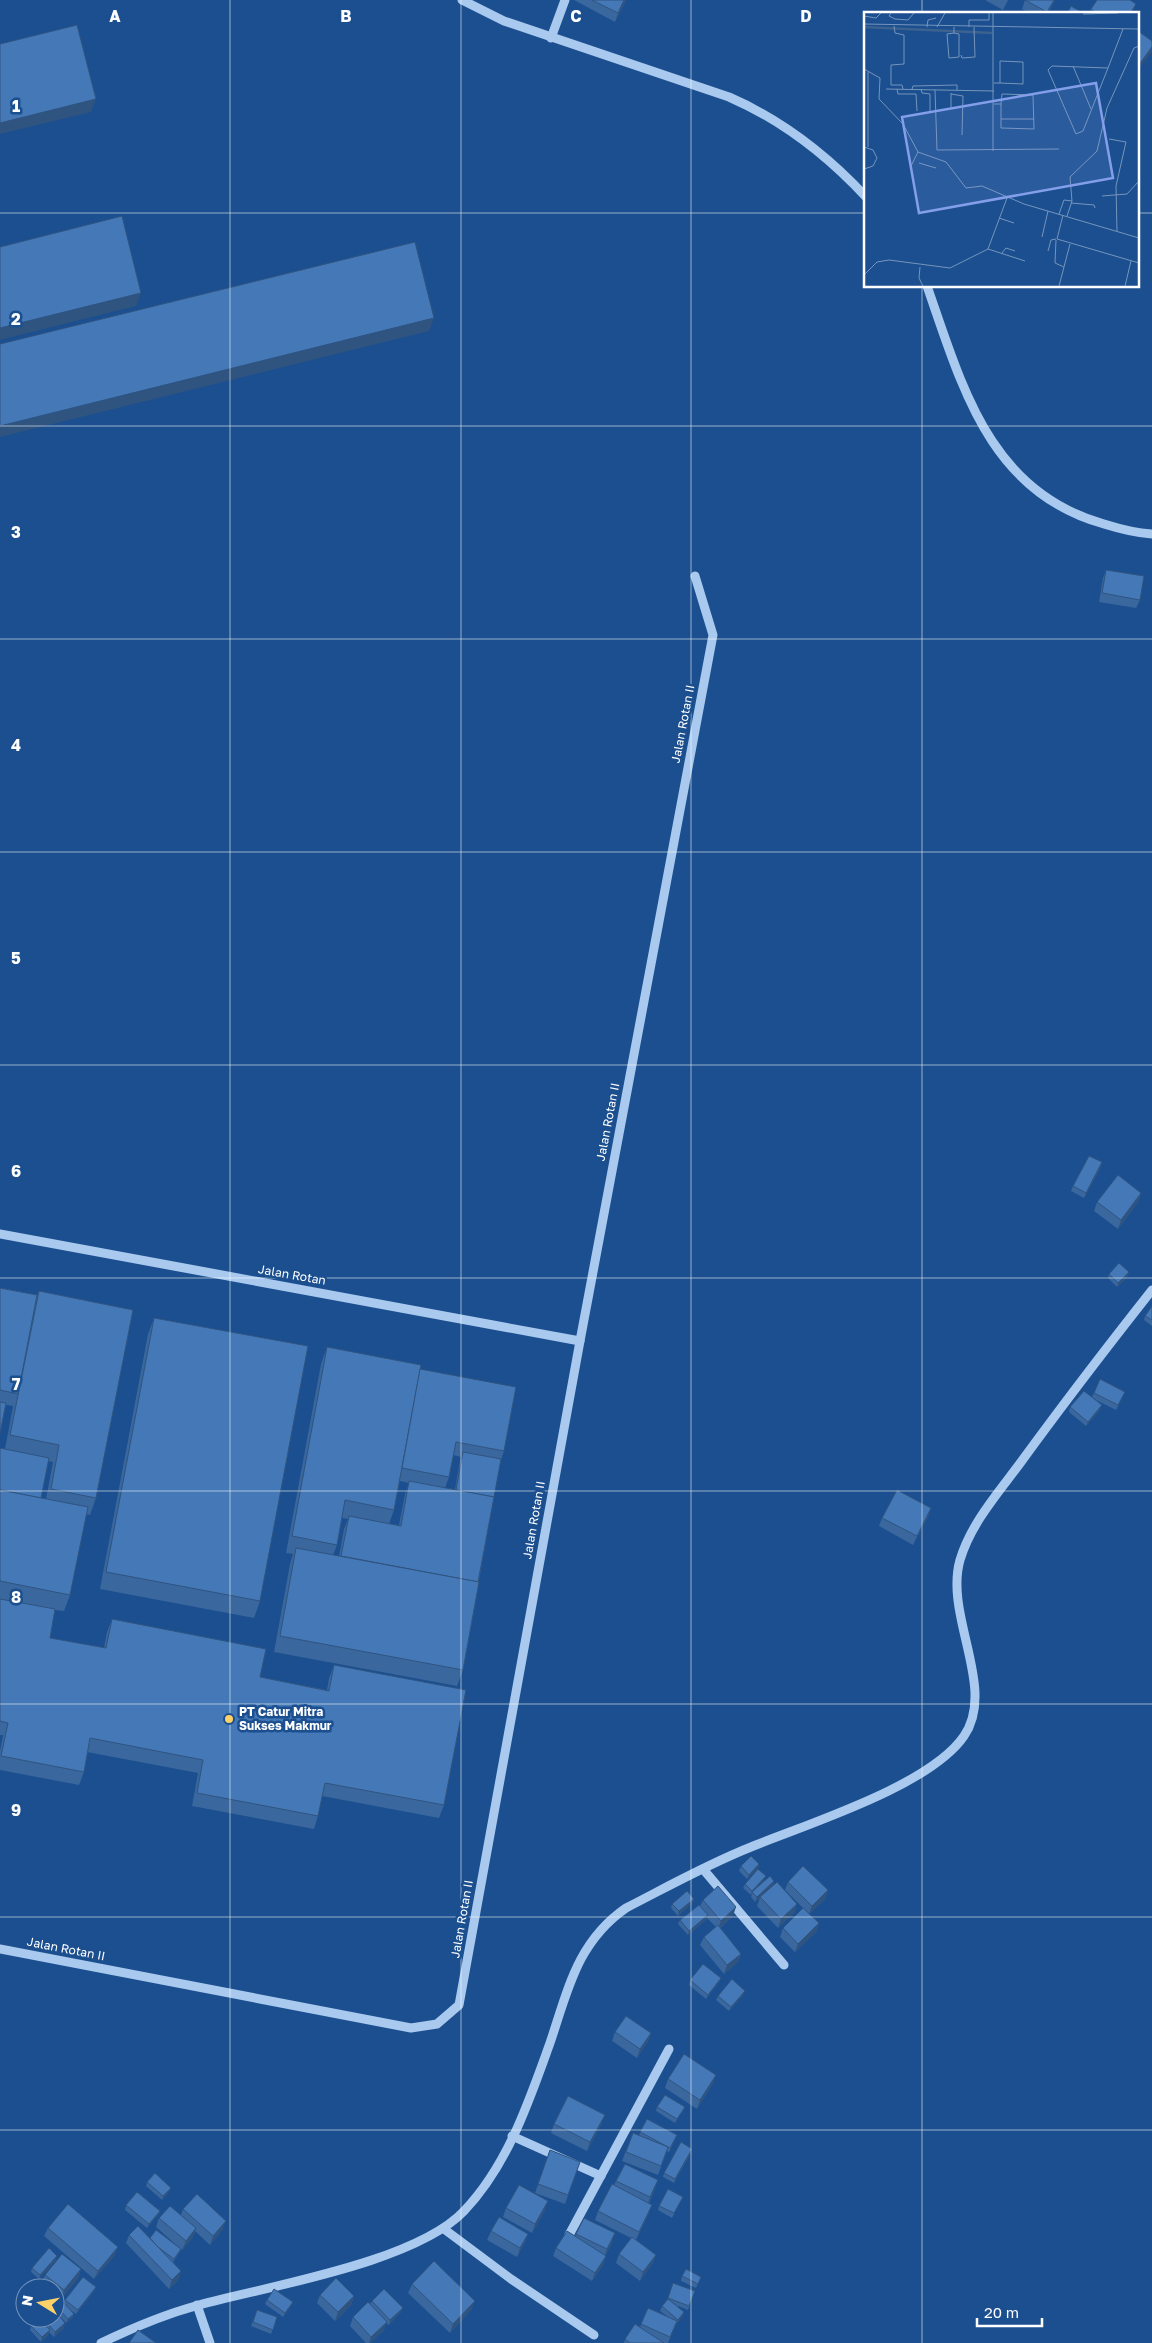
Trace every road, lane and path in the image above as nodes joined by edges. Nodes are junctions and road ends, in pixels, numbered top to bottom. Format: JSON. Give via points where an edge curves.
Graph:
{"nodes":[{"id":1,"x":462,"y":0,"type":"edge"},
{"id":2,"x":565,"y":0,"type":"edge"},
{"id":3,"x":550,"y":38,"type":"junction"},
{"id":4,"x":864,"y":195,"type":"edge"},
{"id":5,"x":928,"y":288,"type":"edge"},
{"id":6,"x":1152,"y":534,"type":"edge"},
{"id":7,"x":696,"y":576,"type":"dead end"},
{"id":8,"x":0,"y":1234,"type":"edge"},
{"id":9,"x":1152,"y":1290,"type":"edge"},
{"id":10,"x":580,"y":1341,"type":"junction"},
{"id":11,"x":703,"y":1869,"type":"junction"},
{"id":12,"x":0,"y":1949,"type":"edge"},
{"id":13,"x":784,"y":1965,"type":"dead end"},
{"id":14,"x":669,"y":2049,"type":"dead end"},
{"id":15,"x":512,"y":2136,"type":"junction"},
{"id":16,"x":601,"y":2176,"type":"junction"},
{"id":17,"x":444,"y":2229,"type":"junction"},
{"id":18,"x":570,"y":2235,"type":"edge"},
{"id":19,"x":197,"y":2305,"type":"junction"},
{"id":20,"x":594,"y":2335,"type":"dead end"},
{"id":21,"x":101,"y":2343,"type":"edge"},
{"id":22,"x":210,"y":2343,"type":"edge"}],
"edges":[{"from":1,"to":3,"type":"street","via":[[504,21]]},
{"from":2,"to":3,"type":"street"},
{"from":3,"to":4,"type":"street","via":[[729,96],[759,110],[843,172]]},
{"from":5,"to":6,"type":"street","via":[[975,413],[997,450],[1018,476],[1044,497],[1075,515],[1136,533]]},
{"from":7,"to":10,"type":"street","name":"Jalan Rotan II","via":[[712,635]]},
{"from":8,"to":10,"type":"street","name":"Jalan Rotan"},
{"from":9,"to":11,"type":"street","via":[[981,1516],[966,1545],[957,1579],[976,1700],[964,1736],[948,1752],[911,1778],[844,1811],[749,1847]]},
{"from":10,"to":12,"type":"street","name":"Jalan Rotan II","via":[[459,2005],[437,2024],[411,2028]]},
{"from":11,"to":13,"type":"street"},
{"from":11,"to":15,"type":"street","via":[[626,1908],[593,1937],[579,1962],[535,2085]]},
{"from":14,"to":16,"type":"street"},
{"from":15,"to":16,"type":"street"},
{"from":15,"to":17,"type":"street","via":[[481,2190]]},
{"from":16,"to":18,"type":"street"},
{"from":17,"to":19,"type":"street","via":[[391,2253]]},
{"from":17,"to":20,"type":"street"},
{"from":19,"to":21,"type":"street"},
{"from":19,"to":22,"type":"street"}]}
